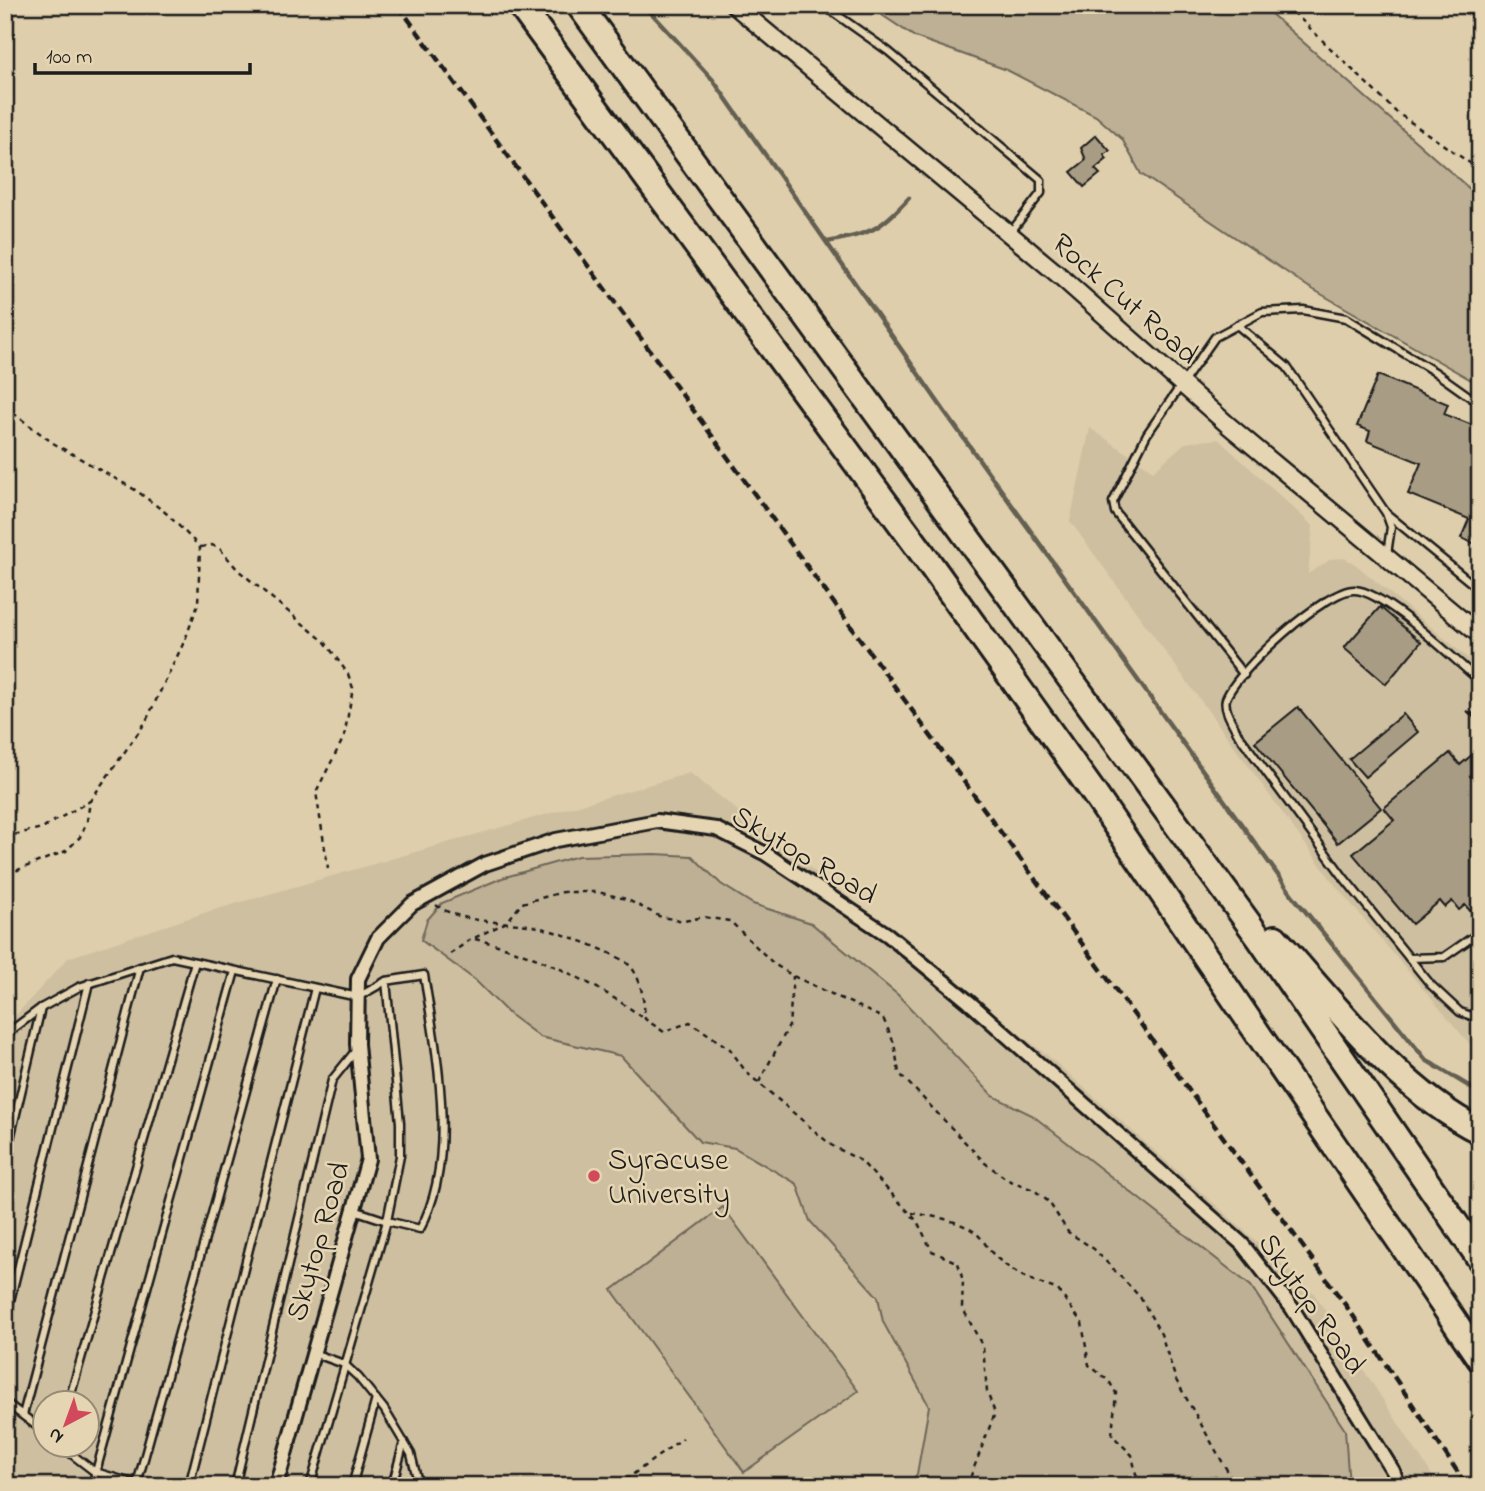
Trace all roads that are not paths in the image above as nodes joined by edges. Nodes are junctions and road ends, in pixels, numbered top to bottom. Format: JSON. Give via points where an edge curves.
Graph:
{"nodes":[{"id":1,"x":520,"y":5,"type":"edge"},
{"id":2,"x":579,"y":5,"type":"edge"},
{"id":3,"x":734,"y":5,"type":"edge"},
{"id":4,"x":823,"y":5,"type":"edge"},
{"id":5,"x":1009,"y":234,"type":"junction"},
{"id":6,"x":1237,"y":326,"type":"junction"},
{"id":7,"x":1181,"y":383,"type":"junction"},
{"id":8,"x":1480,"y":404,"type":"edge"},
{"id":9,"x":1386,"y":513,"type":"junction"},
{"id":10,"x":1387,"y":556,"type":"junction"},
{"id":11,"x":1480,"y":590,"type":"edge"},
{"id":12,"x":1477,"y":627,"type":"edge"},
{"id":13,"x":1244,"y":675,"type":"junction"},
{"id":14,"x":1480,"y":681,"type":"edge"},
{"id":15,"x":1124,"y":749,"type":"junction"},
{"id":16,"x":1480,"y":932,"type":"edge"},
{"id":17,"x":1409,"y":958,"type":"junction"},
{"id":18,"x":195,"y":962,"type":"junction"},
{"id":19,"x":140,"y":967,"type":"junction"},
{"id":20,"x":235,"y":971,"type":"junction"},
{"id":21,"x":277,"y":979,"type":"junction"},
{"id":22,"x":386,"y":981,"type":"junction"},
{"id":23,"x":89,"y":983,"type":"junction"},
{"id":24,"x":316,"y":988,"type":"junction"},
{"id":25,"x":358,"y":997,"type":"junction"},
{"id":26,"x":41,"y":1007,"type":"junction"},
{"id":27,"x":1480,"y":1019,"type":"edge"},
{"id":28,"x":5,"y":1035,"type":"edge"},
{"id":29,"x":358,"y":1048,"type":"junction"},
{"id":30,"x":1480,"y":1131,"type":"edge"},
{"id":31,"x":5,"y":1160,"type":"edge"},
{"id":32,"x":352,"y":1209,"type":"junction"},
{"id":33,"x":387,"y":1221,"type":"junction"},
{"id":34,"x":1480,"y":1259,"type":"edge"},
{"id":35,"x":5,"y":1321,"type":"edge"},
{"id":36,"x":313,"y":1353,"type":"junction"},
{"id":37,"x":1480,"y":1359,"type":"edge"},
{"id":38,"x":344,"y":1364,"type":"junction"},
{"id":39,"x":72,"y":1390,"type":"edge"},
{"id":40,"x":376,"y":1399,"type":"junction"},
{"id":41,"x":5,"y":1402,"type":"edge"},
{"id":42,"x":23,"y":1415,"type":"junction"},
{"id":43,"x":32,"y":1422,"type":"edge"},
{"id":44,"x":404,"y":1442,"type":"junction"},
{"id":45,"x":79,"y":1460,"type":"edge"},
{"id":46,"x":95,"y":1472,"type":"junction"},
{"id":47,"x":140,"y":1485,"type":"edge"},
{"id":48,"x":92,"y":1486,"type":"edge"},
{"id":49,"x":189,"y":1486,"type":"edge"},
{"id":50,"x":234,"y":1486,"type":"edge"},
{"id":51,"x":276,"y":1486,"type":"edge"},
{"id":52,"x":310,"y":1486,"type":"edge"},
{"id":53,"x":352,"y":1486,"type":"edge"},
{"id":54,"x":392,"y":1486,"type":"edge"},
{"id":55,"x":419,"y":1486,"type":"edge"},
{"id":56,"x":1399,"y":1486,"type":"edge"}],
"edges":[{"from":1,"to":37,"type":"highway","via":[[1074,767]]},
{"from":2,"to":15,"type":"highway"},
{"from":3,"to":5,"type":"street","name":"Rock Cut Road"},
{"from":4,"to":5,"type":"lane","via":[[888,51],[1041,180],[1041,193]]},
{"from":5,"to":7,"type":"street","name":"Rock Cut Road"},
{"from":6,"to":7,"type":"lane","via":[[1215,337]]},
{"from":6,"to":8,"type":"lane","via":[[1262,312],[1303,310],[1346,318]]},
{"from":6,"to":9,"type":"lane","via":[[1287,367]]},
{"from":7,"to":10,"type":"street","name":"Rock Cut Road"},
{"from":7,"to":13,"type":"lane","via":[[1147,434],[1113,502],[1115,512]]},
{"from":9,"to":10,"type":"lane","via":[[1391,527]]},
{"from":9,"to":11,"type":"lane"},
{"from":10,"to":12,"type":"street","name":"Rock Cut Road"},
{"from":13,"to":14,"type":"lane","via":[[1258,656],[1334,593],[1354,589],[1393,608]]},
{"from":13,"to":17,"type":"lane","via":[[1226,699],[1238,734]]},
{"from":15,"to":30,"type":"highway","via":[[1272,934],[1353,1026],[1434,1102]]},
{"from":15,"to":34,"type":"highway"},
{"from":16,"to":17,"type":"lane","via":[[1444,957]]},
{"from":17,"to":27,"type":"lane","via":[[1460,1013]]},
{"from":18,"to":19,"type":"lane","via":[[172,957]]},
{"from":18,"to":20,"type":"lane"},
{"from":18,"to":39,"type":"lane"},
{"from":19,"to":23,"type":"lane"},
{"from":19,"to":42,"type":"lane"},
{"from":20,"to":21,"type":"lane"},
{"from":20,"to":46,"type":"lane"},
{"from":21,"to":24,"type":"lane"},
{"from":21,"to":47,"type":"lane"},
{"from":22,"to":25,"type":"lane"},
{"from":22,"to":33,"type":"lane","via":[[400,1145]]},
{"from":22,"to":33,"type":"lane","via":[[424,975],[440,1076],[441,1144],[431,1210],[420,1229]]},
{"from":23,"to":26,"type":"lane"},
{"from":23,"to":35,"type":"lane"},
{"from":24,"to":25,"type":"lane"},
{"from":24,"to":49,"type":"lane"},
{"from":25,"to":29,"type":"street","name":"Skytop Road"},
{"from":25,"to":56,"type":"street","name":"Skytop Road","via":[[358,979],[378,938],[424,897],[485,864],[556,840],[657,821],[716,829],[766,854],[888,935],[1242,1244],[1292,1308]]},
{"from":26,"to":28,"type":"lane"},
{"from":26,"to":31,"type":"lane"},
{"from":29,"to":32,"type":"street","name":"Skytop Road","via":[[368,1159]]},
{"from":29,"to":50,"type":"lane","via":[[332,1080]]},
{"from":32,"to":33,"type":"lane"},
{"from":32,"to":36,"type":"street","name":"Skytop Road"},
{"from":33,"to":38,"type":"lane"},
{"from":36,"to":38,"type":"lane"},
{"from":36,"to":51,"type":"street","name":"Skytop Road"},
{"from":38,"to":40,"type":"lane"},
{"from":38,"to":52,"type":"lane"},
{"from":40,"to":44,"type":"lane"},
{"from":40,"to":53,"type":"lane"},
{"from":41,"to":42,"type":"lane"},
{"from":42,"to":43,"type":"lane"},
{"from":44,"to":54,"type":"lane"},
{"from":44,"to":55,"type":"lane"},
{"from":45,"to":46,"type":"lane"},
{"from":46,"to":47,"type":"lane"},
{"from":46,"to":48,"type":"lane"}]}
